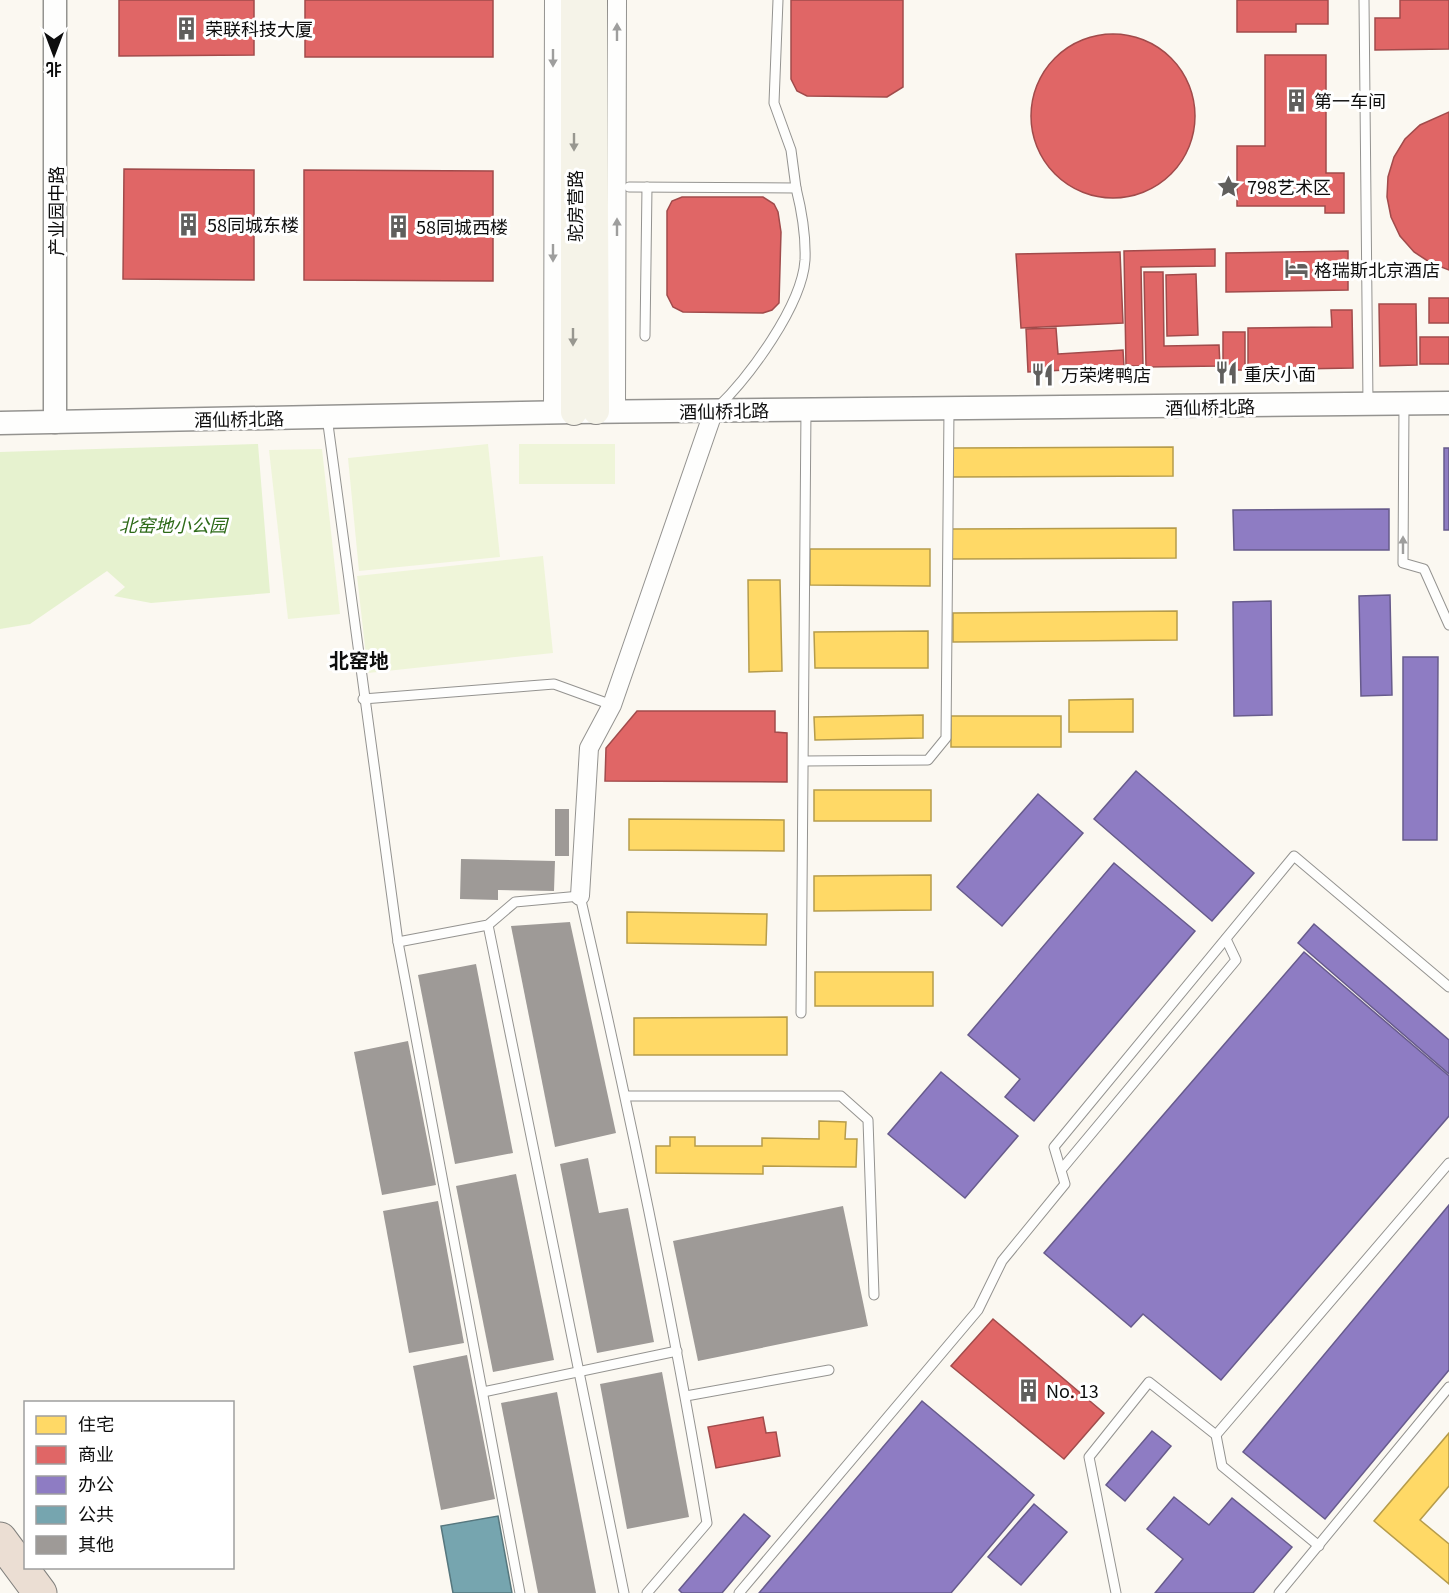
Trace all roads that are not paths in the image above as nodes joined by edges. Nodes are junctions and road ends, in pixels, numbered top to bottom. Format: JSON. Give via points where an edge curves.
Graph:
{"nodes":[{"id":1,"x":55,"y":0,"type":"edge"},
{"id":2,"x":554,"y":0,"type":"edge"},
{"id":3,"x":574,"y":0,"type":"edge"},
{"id":4,"x":594,"y":0,"type":"edge"},
{"id":5,"x":617,"y":0,"type":"edge"},
{"id":6,"x":778,"y":0,"type":"edge"},
{"id":7,"x":1364,"y":0,"type":"edge"},
{"id":8,"x":629,"y":187,"type":"dead end"},
{"id":9,"x":647,"y":187,"type":"junction"},
{"id":10,"x":796,"y":188,"type":"junction"},
{"id":11,"x":645,"y":336,"type":"dead end"},
{"id":12,"x":1449,"y":403,"type":"edge"},
{"id":13,"x":1368,"y":404,"type":"junction"},
{"id":14,"x":1404,"y":404,"type":"junction"},
{"id":15,"x":806,"y":409,"type":"junction"},
{"id":16,"x":948,"y":409,"type":"junction"},
{"id":17,"x":714,"y":411,"type":"junction"},
{"id":18,"x":585,"y":412,"type":"junction"},
{"id":19,"x":327,"y":416,"type":"junction"},
{"id":20,"x":55,"y":422,"type":"junction"},
{"id":21,"x":0,"y":423,"type":"edge"},
{"id":22,"x":1449,"y":625,"type":"edge"},
{"id":23,"x":363,"y":699,"type":"junction"},
{"id":24,"x":612,"y":705,"type":"junction"},
{"id":25,"x":804,"y":761,"type":"junction"},
{"id":26,"x":580,"y":896,"type":"junction"},
{"id":27,"x":488,"y":925,"type":"junction"},
{"id":28,"x":1226,"y":939,"type":"junction"},
{"id":29,"x":398,"y":942,"type":"junction"},
{"id":30,"x":1449,"y":987,"type":"edge"},
{"id":31,"x":801,"y":1013,"type":"dead end"},
{"id":32,"x":627,"y":1096,"type":"junction"},
{"id":33,"x":1449,"y":1162,"type":"edge"},
{"id":34,"x":1061,"y":1170,"type":"junction"},
{"id":35,"x":874,"y":1294,"type":"dead end"},
{"id":36,"x":677,"y":1351,"type":"junction"},
{"id":37,"x":829,"y":1370,"type":"dead end"},
{"id":38,"x":579,"y":1371,"type":"junction"},
{"id":39,"x":1449,"y":1387,"type":"edge"},
{"id":40,"x":483,"y":1392,"type":"junction"},
{"id":41,"x":686,"y":1396,"type":"junction"},
{"id":42,"x":1216,"y":1435,"type":"junction"},
{"id":43,"x":0,"y":1539,"type":"edge"},
{"id":44,"x":1319,"y":1546,"type":"junction"},
{"id":45,"x":40,"y":1593,"type":"edge"},
{"id":46,"x":520,"y":1593,"type":"edge"},
{"id":47,"x":624,"y":1593,"type":"edge"},
{"id":48,"x":647,"y":1593,"type":"edge"},
{"id":49,"x":739,"y":1593,"type":"edge"},
{"id":50,"x":1116,"y":1593,"type":"edge"},
{"id":51,"x":1279,"y":1593,"type":"edge"}],
"edges":[{"from":1,"to":20,"type":"street","name":"产业园中路"},
{"from":2,"to":18,"type":"street","one_way":true},
{"from":3,"to":18,"type":"main road","name":"驼房营路","one_way":true},
{"from":4,"to":18,"type":"main road","name":"驼房营路"},
{"from":18,"to":5,"type":"street","one_way":true},
{"from":6,"to":10,"type":"lane","via":[[774,103],[791,150]]},
{"from":7,"to":13,"type":"lane"},
{"from":8,"to":9,"type":"lane"},
{"from":9,"to":10,"type":"lane"},
{"from":9,"to":11,"type":"lane"},
{"from":10,"to":17,"type":"lane","via":[[803,218],[805,262],[798,291],[741,384]]},
{"from":12,"to":14,"type":"street","name":"酒仙桥北路"},
{"from":13,"to":14,"type":"street","name":"酒仙桥北路"},
{"from":13,"to":16,"type":"street","name":"酒仙桥北路"},
{"from":22,"to":14,"type":"lane","one_way":true,"via":[[1424,569],[1403,563]]},
{"from":15,"to":16,"type":"street","name":"酒仙桥北路"},
{"from":15,"to":17,"type":"street","name":"酒仙桥北路"},
{"from":15,"to":25,"type":"lane"},
{"from":16,"to":25,"type":"lane","via":[[946,738],[928,760]]},
{"from":17,"to":18,"type":"street","name":"酒仙桥北路"},
{"from":17,"to":24,"type":"street"},
{"from":18,"to":19,"type":"street","name":"酒仙桥北路"},
{"from":19,"to":20,"type":"street","name":"酒仙桥北路"},
{"from":19,"to":23,"type":"lane"},
{"from":20,"to":21,"type":"street","name":"酒仙桥北路"},
{"from":23,"to":24,"type":"lane","via":[[554,684]]},
{"from":23,"to":29,"type":"lane"},
{"from":24,"to":26,"type":"street","via":[[589,748]]},
{"from":25,"to":31,"type":"lane"},
{"from":26,"to":27,"type":"lane","via":[[515,902]]},
{"from":26,"to":32,"type":"lane"},
{"from":27,"to":29,"type":"lane"},
{"from":27,"to":38,"type":"lane"},
{"from":28,"to":30,"type":"lane","via":[[1294,856]]},
{"from":28,"to":34,"type":"lane","via":[[1054,1147]]},
{"from":28,"to":34,"type":"lane","via":[[1236,960]]},
{"from":29,"to":40,"type":"lane"},
{"from":32,"to":35,"type":"lane","via":[[841,1096],[868,1120]]},
{"from":32,"to":36,"type":"lane"},
{"from":33,"to":42,"type":"lane"},
{"from":34,"to":49,"type":"lane","via":[[1065,1184],[1002,1261],[978,1310]]},
{"from":36,"to":38,"type":"lane"},
{"from":36,"to":41,"type":"lane"},
{"from":37,"to":41,"type":"lane"},
{"from":38,"to":40,"type":"lane"},
{"from":38,"to":47,"type":"lane"},
{"from":39,"to":44,"type":"lane"},
{"from":40,"to":46,"type":"lane"},
{"from":41,"to":48,"type":"lane","via":[[707,1523]]},
{"from":42,"to":44,"type":"lane","via":[[1222,1466]]},
{"from":42,"to":50,"type":"lane","via":[[1149,1382],[1089,1457]]},
{"from":43,"to":45,"type":"highway"},
{"from":44,"to":51,"type":"lane"}]}
